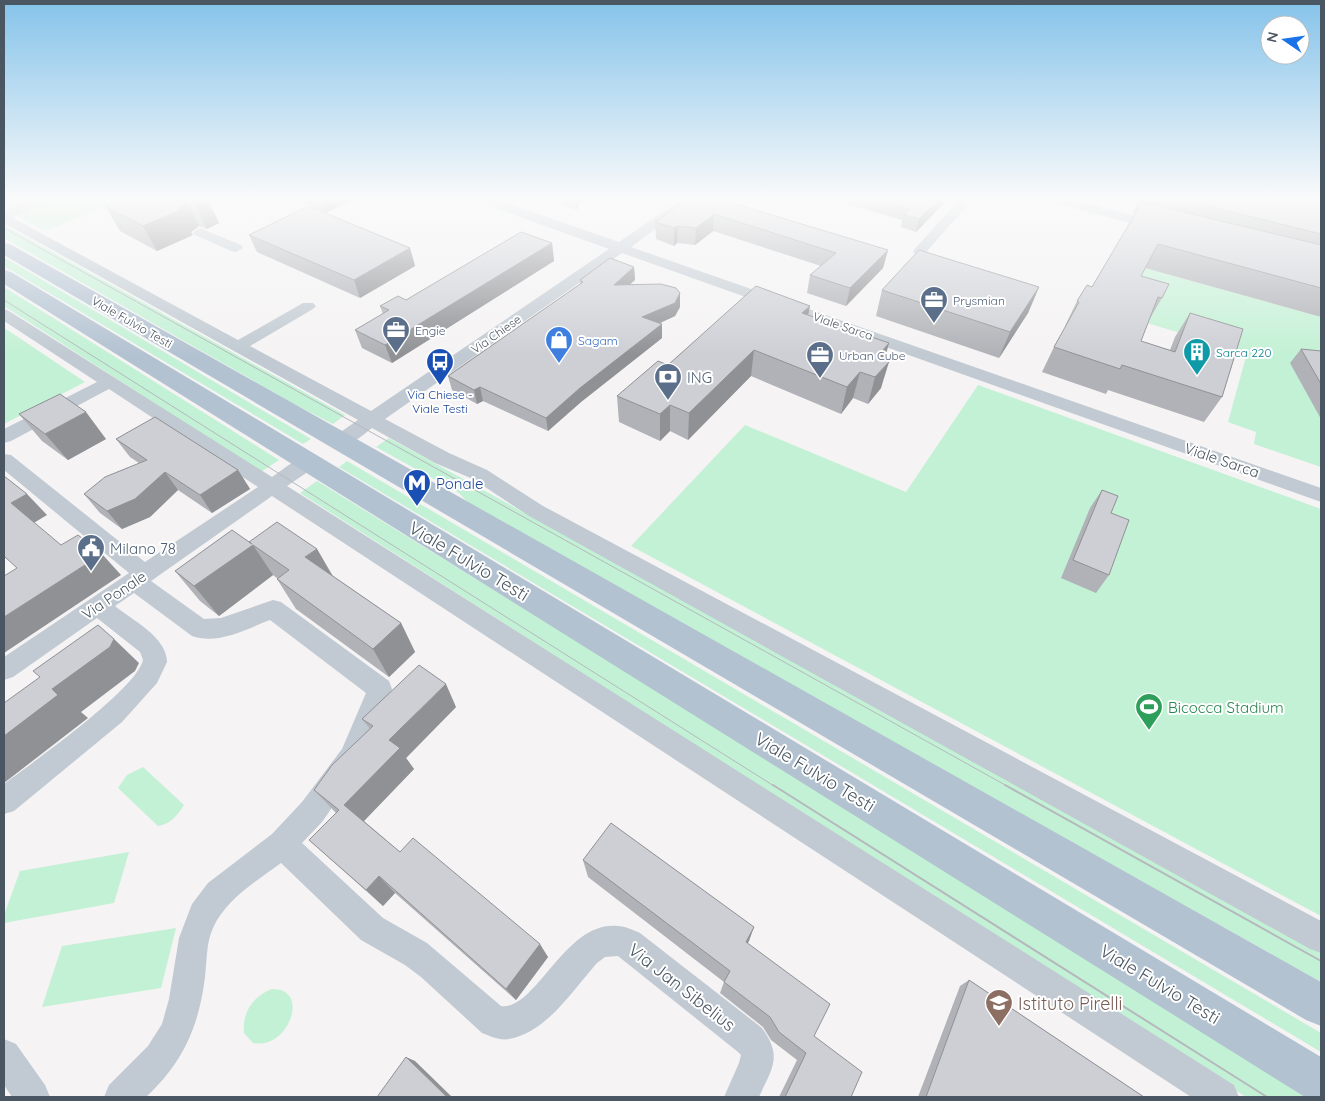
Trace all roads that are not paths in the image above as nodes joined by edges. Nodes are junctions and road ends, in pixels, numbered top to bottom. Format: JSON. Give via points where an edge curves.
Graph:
{"nodes":[{"id":1,"x":10,"y":251,"type":"edge"},
{"id":2,"x":67,"y":251,"type":"edge"},
{"id":3,"x":616,"y":251,"type":"edge"},
{"id":4,"x":648,"y":251,"type":"edge"},
{"id":5,"x":920,"y":251,"type":"edge"},
{"id":6,"x":926,"y":262,"type":"edge"},
{"id":7,"x":4,"y":276,"type":"edge"},
{"id":8,"x":308,"y":306,"type":"dead end"},
{"id":9,"x":4,"y":314,"type":"edge"},
{"id":10,"x":239,"y":346,"type":"junction"},
{"id":11,"x":1013,"y":380,"type":"junction"},
{"id":12,"x":110,"y":382,"type":"junction"},
{"id":13,"x":372,"y":420,"type":"junction"},
{"id":14,"x":4,"y":437,"type":"edge"},
{"id":15,"x":339,"y":442,"type":"junction"},
{"id":16,"x":4,"y":460,"type":"edge"},
{"id":17,"x":308,"y":462,"type":"junction"},
{"id":18,"x":1321,"y":479,"type":"edge"},
{"id":19,"x":273,"y":486,"type":"junction"},
{"id":20,"x":1321,"y":495,"type":"edge"},
{"id":21,"x":140,"y":577,"type":"junction"},
{"id":22,"x":98,"y":606,"type":"junction"},
{"id":23,"x":4,"y":670,"type":"edge"},
{"id":24,"x":4,"y":801,"type":"edge"},
{"id":25,"x":282,"y":844,"type":"junction"},
{"id":26,"x":1321,"y":938,"type":"edge"},
{"id":27,"x":1321,"y":1005,"type":"edge"},
{"id":28,"x":4,"y":1056,"type":"edge"},
{"id":29,"x":1321,"y":1082,"type":"edge"},
{"id":30,"x":33,"y":1097,"type":"edge"},
{"id":31,"x":121,"y":1097,"type":"edge"},
{"id":32,"x":741,"y":1097,"type":"edge"},
{"id":33,"x":1222,"y":1097,"type":"edge"}],
"edges":[{"from":1,"to":15,"type":"main road","name":"Viale Fulvio Testi"},
{"from":2,"to":10,"type":"street","name":"Viale Fulvio Testi"},
{"from":3,"to":13,"type":"street","name":"Via Chiese"},
{"from":4,"to":11,"type":"street","name":"Viale Sarca"},
{"from":5,"to":6,"type":"street"},
{"from":7,"to":17,"type":"main road","name":"Viale Fulvio Testi"},
{"from":8,"to":10,"type":"street"},
{"from":9,"to":12,"type":"street"},
{"from":10,"to":13,"type":"street","name":"Viale Fulvio Testi"},
{"from":11,"to":18,"type":"street","name":"Viale Sarca"},
{"from":11,"to":20,"type":"street","name":"Viale Sarca"},
{"from":12,"to":14,"type":"street"},
{"from":12,"to":19,"type":"street"},
{"from":13,"to":15,"type":"street"},
{"from":13,"to":26,"type":"street","name":"Viale Fulvio Testi","via":[[442,458],[494,481],[536,511]]},
{"from":15,"to":17,"type":"main road"},
{"from":15,"to":27,"type":"main road","name":"Viale Fulvio Testi"},
{"from":16,"to":21,"type":"street"},
{"from":17,"to":19,"type":"street"},
{"from":17,"to":29,"type":"main road","name":"Viale Fulvio Testi"},
{"from":19,"to":21,"type":"street","name":"Via Ponale"},
{"from":19,"to":33,"type":"street"},
{"from":21,"to":22,"type":"street","name":"Via Ponale"},
{"from":21,"to":25,"type":"street","via":[[200,629],[221,628],[273,609],[380,689],[352,757],[312,812]]},
{"from":22,"to":23,"type":"street","name":"Via Ponale"},
{"from":22,"to":24,"type":"street","via":[[148,645],[155,654],[156,664],[123,706]]},
{"from":25,"to":31,"type":"street","via":[[230,884],[204,913],[195,929],[179,1027],[172,1044],[162,1058]]},
{"from":25,"to":32,"type":"street","name":"Via Jan Sibelius","via":[[372,929],[432,966],[494,1021],[508,1022],[524,1016],[586,952],[600,942],[629,944],[750,1040],[758,1051],[756,1065]]},
{"from":28,"to":30,"type":"street"}]}
